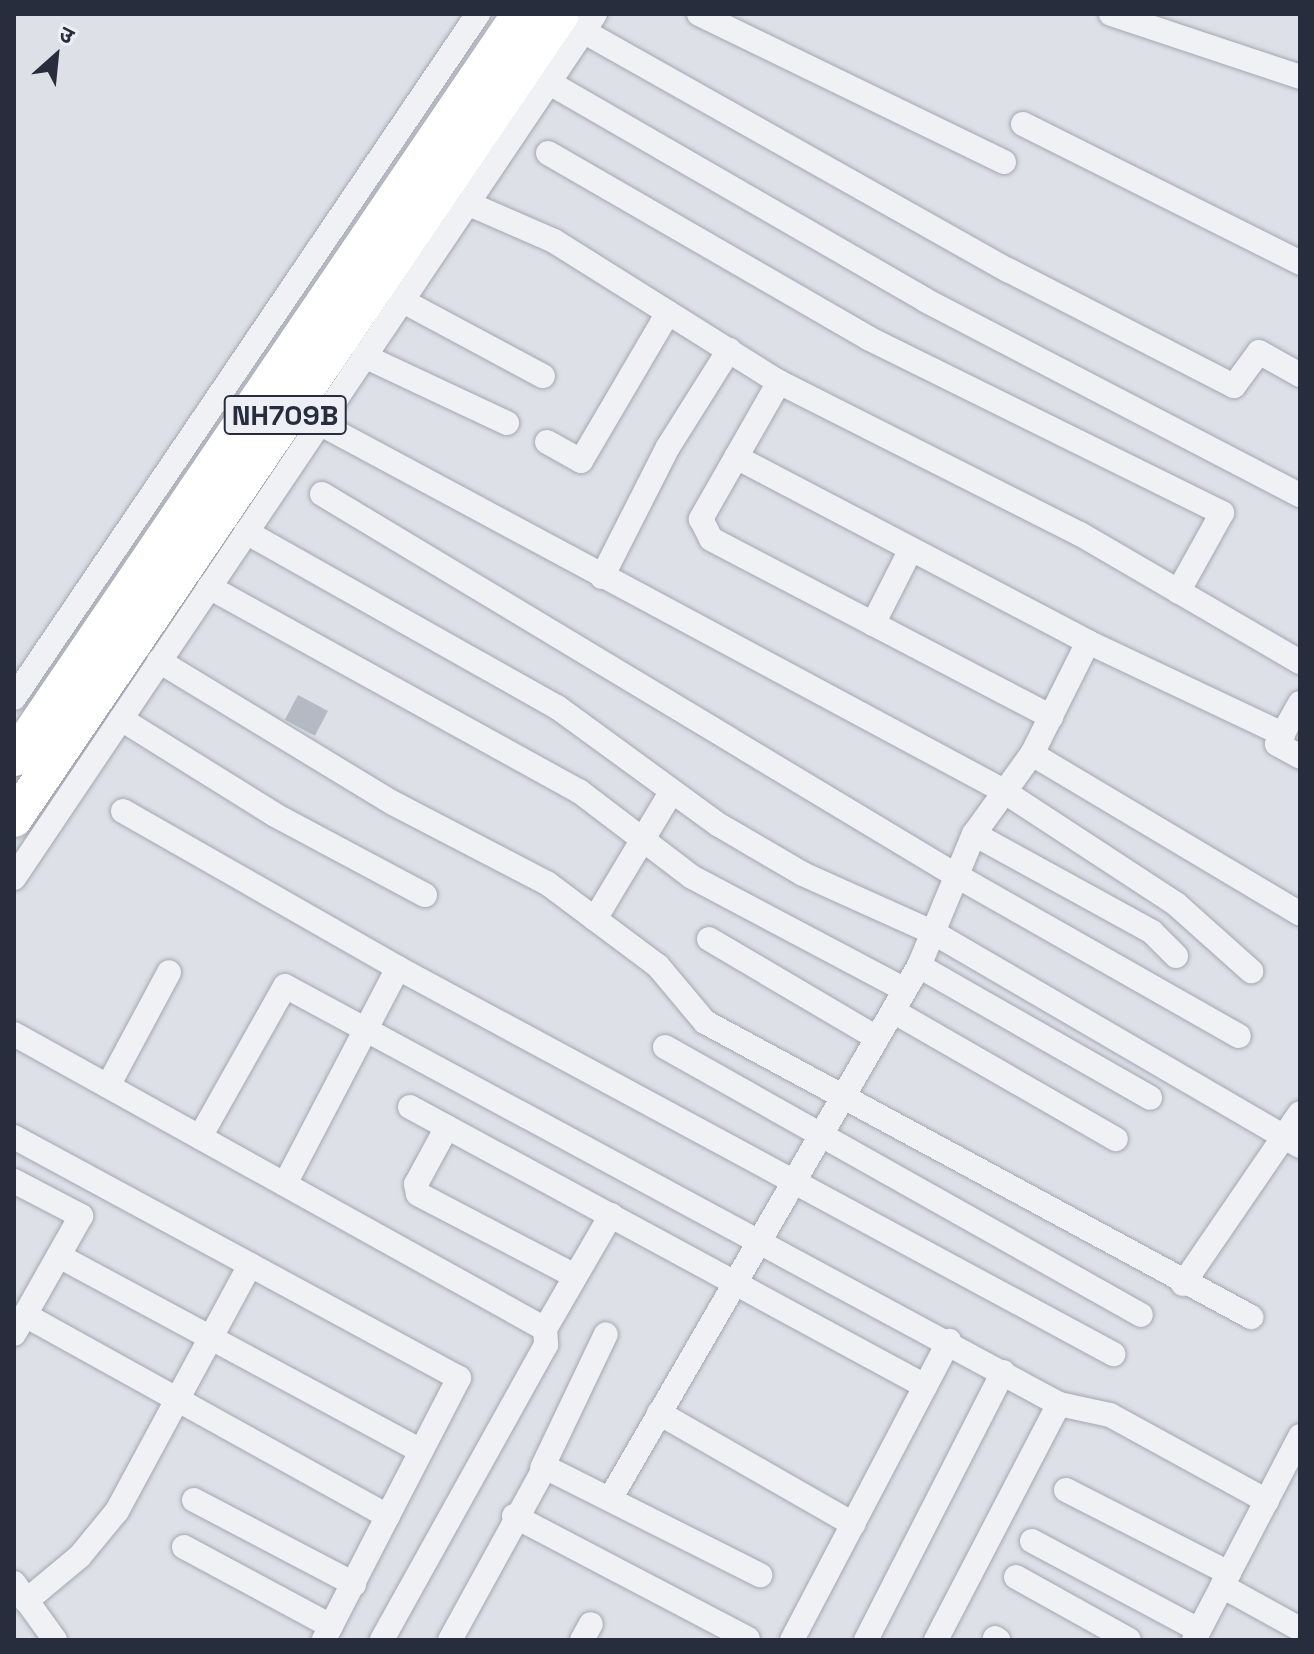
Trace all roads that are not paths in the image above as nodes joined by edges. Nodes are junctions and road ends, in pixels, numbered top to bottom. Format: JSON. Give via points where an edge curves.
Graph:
{"nodes":[{"id":1,"x":478,"y":14,"type":"edge"},
{"id":2,"x":520,"y":14,"type":"edge"},
{"id":3,"x":699,"y":14,"type":"edge"},
{"id":4,"x":1111,"y":14,"type":"edge"},
{"id":5,"x":580,"y":20,"type":"edge"},
{"id":6,"x":1300,"y":77,"type":"edge"},
{"id":7,"x":548,"y":82,"type":"junction"},
{"id":8,"x":1023,"y":124,"type":"dead end"},
{"id":9,"x":548,"y":153,"type":"dead end"},
{"id":10,"x":1004,"y":162,"type":"dead end"},
{"id":11,"x":475,"y":207,"type":"junction"},
{"id":12,"x":1300,"y":263,"type":"edge"},
{"id":13,"x":401,"y":300,"type":"junction"},
{"id":14,"x":668,"y":313,"type":"junction"},
{"id":15,"x":729,"y":350,"type":"junction"},
{"id":16,"x":379,"y":364,"type":"junction"},
{"id":17,"x":1300,"y":375,"type":"edge"},
{"id":18,"x":543,"y":376,"type":"dead end"},
{"id":19,"x":779,"y":382,"type":"junction"},
{"id":20,"x":507,"y":423,"type":"dead end"},
{"id":21,"x":339,"y":433,"type":"junction"},
{"id":22,"x":547,"y":442,"type":"dead end"},
{"id":23,"x":736,"y":457,"type":"junction"},
{"id":24,"x":322,"y":494,"type":"dead end"},
{"id":25,"x":1300,"y":495,"type":"edge"},
{"id":26,"x":261,"y":541,"type":"junction"},
{"id":27,"x":911,"y":549,"type":"junction"},
{"id":28,"x":602,"y":577,"type":"junction"},
{"id":29,"x":1178,"y":592,"type":"junction"},
{"id":30,"x":224,"y":596,"type":"junction"},
{"id":31,"x":873,"y":624,"type":"junction"},
{"id":32,"x":1088,"y":642,"type":"junction"},
{"id":33,"x":1300,"y":662,"type":"edge"},
{"id":34,"x":175,"y":671,"type":"junction"},
{"id":35,"x":14,"y":698,"type":"edge"},
{"id":36,"x":1300,"y":703,"type":"edge"},
{"id":37,"x":1051,"y":717,"type":"junction"},
{"id":38,"x":134,"y":728,"type":"junction"},
{"id":39,"x":1283,"y":734,"type":"junction"},
{"id":40,"x":1032,"y":754,"type":"junction"},
{"id":41,"x":1300,"y":757,"type":"edge"},
{"id":42,"x":14,"y":758,"type":"edge"},
{"id":43,"x":1002,"y":790,"type":"junction"},
{"id":44,"x":672,"y":791,"type":"junction"},
{"id":45,"x":123,"y":811,"type":"dead end"},
{"id":46,"x":14,"y":819,"type":"edge"},
{"id":47,"x":974,"y":834,"type":"junction"},
{"id":48,"x":644,"y":840,"type":"junction"},
{"id":49,"x":957,"y":876,"type":"junction"},
{"id":50,"x":14,"y":878,"type":"edge"},
{"id":51,"x":425,"y":895,"type":"dead end"},
{"id":52,"x":1300,"y":914,"type":"edge"},
{"id":53,"x":595,"y":919,"type":"junction"},
{"id":54,"x":934,"y":933,"type":"junction"},
{"id":55,"x":709,"y":939,"type":"dead end"},
{"id":56,"x":1176,"y":956,"type":"dead end"},
{"id":57,"x":919,"y":966,"type":"junction"},
{"id":58,"x":398,"y":968,"type":"junction"},
{"id":59,"x":1251,"y":971,"type":"dead end"},
{"id":60,"x":169,"y":972,"type":"dead end"},
{"id":61,"x":899,"y":1001,"type":"junction"},
{"id":62,"x":367,"y":1028,"type":"junction"},
{"id":63,"x":14,"y":1034,"type":"edge"},
{"id":64,"x":1239,"y":1036,"type":"dead end"},
{"id":65,"x":877,"y":1038,"type":"junction"},
{"id":66,"x":665,"y":1047,"type":"dead end"},
{"id":67,"x":108,"y":1086,"type":"junction"},
{"id":68,"x":844,"y":1093,"type":"junction"},
{"id":69,"x":1150,"y":1098,"type":"dead end"},
{"id":70,"x":410,"y":1107,"type":"dead end"},
{"id":71,"x":1300,"y":1113,"type":"edge"},
{"id":72,"x":447,"y":1127,"type":"junction"},
{"id":73,"x":821,"y":1132,"type":"junction"},
{"id":74,"x":14,"y":1137,"type":"edge"},
{"id":75,"x":200,"y":1137,"type":"junction"},
{"id":76,"x":1116,"y":1139,"type":"dead end"},
{"id":77,"x":1292,"y":1141,"type":"edge"},
{"id":78,"x":14,"y":1181,"type":"edge"},
{"id":79,"x":793,"y":1181,"type":"junction"},
{"id":80,"x":285,"y":1184,"type":"junction"},
{"id":81,"x":611,"y":1215,"type":"junction"},
{"id":82,"x":762,"y":1241,"type":"junction"},
{"id":83,"x":59,"y":1256,"type":"junction"},
{"id":84,"x":250,"y":1265,"type":"junction"},
{"id":85,"x":575,"y":1276,"type":"junction"},
{"id":86,"x":736,"y":1283,"type":"junction"},
{"id":87,"x":1183,"y":1284,"type":"junction"},
{"id":88,"x":1141,"y":1315,"type":"dead end"},
{"id":89,"x":1251,"y":1317,"type":"dead end"},
{"id":90,"x":20,"y":1324,"type":"edge"},
{"id":91,"x":545,"y":1329,"type":"junction"},
{"id":92,"x":606,"y":1334,"type":"dead end"},
{"id":93,"x":212,"y":1338,"type":"junction"},
{"id":94,"x":949,"y":1341,"type":"junction"},
{"id":95,"x":1113,"y":1354,"type":"dead end"},
{"id":96,"x":1003,"y":1372,"type":"junction"},
{"id":97,"x":925,"y":1386,"type":"junction"},
{"id":98,"x":178,"y":1402,"type":"junction"},
{"id":99,"x":1059,"y":1404,"type":"junction"},
{"id":100,"x":659,"y":1413,"type":"junction"},
{"id":101,"x":1300,"y":1436,"type":"edge"},
{"id":102,"x":421,"y":1451,"type":"junction"},
{"id":103,"x":1294,"y":1463,"type":"edge"},
{"id":104,"x":542,"y":1468,"type":"junction"},
{"id":105,"x":1066,"y":1490,"type":"dead end"},
{"id":106,"x":610,"y":1499,"type":"junction"},
{"id":107,"x":194,"y":1500,"type":"dead end"},
{"id":108,"x":1267,"y":1501,"type":"junction"},
{"id":109,"x":388,"y":1516,"type":"junction"},
{"id":110,"x":514,"y":1516,"type":"junction"},
{"id":111,"x":853,"y":1524,"type":"junction"},
{"id":112,"x":1032,"y":1541,"type":"dead end"},
{"id":113,"x":184,"y":1547,"type":"dead end"},
{"id":114,"x":760,"y":1575,"type":"dead end"},
{"id":115,"x":1016,"y":1577,"type":"dead end"},
{"id":116,"x":1225,"y":1579,"type":"junction"},
{"id":117,"x":354,"y":1584,"type":"junction"},
{"id":118,"x":20,"y":1592,"type":"edge"},
{"id":119,"x":1300,"y":1629,"type":"edge"},
{"id":120,"x":710,"y":1631,"type":"edge"},
{"id":121,"x":327,"y":1633,"type":"edge"},
{"id":122,"x":1196,"y":1635,"type":"edge"},
{"id":123,"x":748,"y":1639,"type":"edge"},
{"id":124,"x":55,"y":1640,"type":"edge"},
{"id":125,"x":382,"y":1640,"type":"edge"},
{"id":126,"x":450,"y":1640,"type":"edge"},
{"id":127,"x":792,"y":1640,"type":"edge"},
{"id":128,"x":866,"y":1640,"type":"edge"},
{"id":129,"x":936,"y":1640,"type":"edge"},
{"id":130,"x":1129,"y":1640,"type":"edge"}],
"edges":[{"from":1,"to":35,"type":"street"},
{"from":2,"to":42,"type":"highway","number":"NH709B"},
{"from":3,"to":10,"type":"street"},
{"from":4,"to":6,"type":"street"},
{"from":5,"to":7,"type":"street"},
{"from":5,"to":17,"type":"street","via":[[1008,270],[1234,386],[1259,352]]},
{"from":5,"to":46,"type":"highway","number":"NH709B"},
{"from":7,"to":11,"type":"street"},
{"from":7,"to":25,"type":"street","via":[[925,300]]},
{"from":8,"to":12,"type":"street"},
{"from":9,"to":29,"type":"street","via":[[868,338],[1222,513]]},
{"from":11,"to":13,"type":"street"},
{"from":11,"to":14,"type":"street","via":[[554,241]]},
{"from":13,"to":16,"type":"street"},
{"from":13,"to":18,"type":"street"},
{"from":14,"to":15,"type":"street"},
{"from":14,"to":22,"type":"street","via":[[581,461]]},
{"from":15,"to":19,"type":"street"},
{"from":15,"to":28,"type":"street","via":[[668,447]]},
{"from":16,"to":20,"type":"street"},
{"from":16,"to":21,"type":"street"},
{"from":19,"to":23,"type":"street"},
{"from":19,"to":29,"type":"street","via":[[1080,534]]},
{"from":21,"to":26,"type":"street"},
{"from":21,"to":28,"type":"street"},
{"from":23,"to":27,"type":"street"},
{"from":23,"to":31,"type":"street","via":[[701,519],[711,539]]},
{"from":24,"to":49,"type":"street"},
{"from":26,"to":30,"type":"street"},
{"from":26,"to":44,"type":"street","via":[[557,707]]},
{"from":27,"to":31,"type":"street"},
{"from":27,"to":32,"type":"street"},
{"from":28,"to":43,"type":"street"},
{"from":29,"to":33,"type":"street"},
{"from":30,"to":34,"type":"street"},
{"from":30,"to":48,"type":"street","via":[[579,791]]},
{"from":31,"to":37,"type":"street"},
{"from":32,"to":37,"type":"street"},
{"from":32,"to":39,"type":"street"},
{"from":34,"to":38,"type":"street"},
{"from":34,"to":53,"type":"street","via":[[393,803],[547,883]]},
{"from":36,"to":39,"type":"street"},
{"from":37,"to":40,"type":"street"},
{"from":38,"to":50,"type":"street"},
{"from":38,"to":51,"type":"street"},
{"from":39,"to":41,"type":"street","via":[[1277,744]]},
{"from":40,"to":43,"type":"street"},
{"from":40,"to":52,"type":"street"},
{"from":43,"to":47,"type":"street"},
{"from":43,"to":59,"type":"street","via":[[1176,904]]},
{"from":44,"to":48,"type":"street"},
{"from":44,"to":54,"type":"street","via":[[803,874]]},
{"from":45,"to":58,"type":"street"},
{"from":47,"to":49,"type":"street"},
{"from":47,"to":56,"type":"street","via":[[1152,932]]},
{"from":48,"to":53,"type":"street"},
{"from":48,"to":61,"type":"street","via":[[692,877]]},
{"from":49,"to":54,"type":"street"},
{"from":49,"to":64,"type":"street"},
{"from":53,"to":68,"type":"street","via":[[658,966],[705,1022]]},
{"from":54,"to":57,"type":"street"},
{"from":54,"to":77,"type":"street"},
{"from":55,"to":65,"type":"street"},
{"from":57,"to":61,"type":"street"},
{"from":57,"to":69,"type":"street"},
{"from":58,"to":62,"type":"street"},
{"from":58,"to":79,"type":"street"},
{"from":60,"to":67,"type":"street"},
{"from":61,"to":65,"type":"street"},
{"from":61,"to":76,"type":"street"},
{"from":62,"to":75,"type":"street","via":[[285,986]]},
{"from":62,"to":80,"type":"street"},
{"from":62,"to":82,"type":"street"},
{"from":63,"to":67,"type":"street"},
{"from":65,"to":68,"type":"street"},
{"from":66,"to":73,"type":"street"},
{"from":67,"to":75,"type":"street"},
{"from":68,"to":73,"type":"street"},
{"from":68,"to":87,"type":"street"},
{"from":70,"to":72,"type":"street"},
{"from":71,"to":77,"type":"street"},
{"from":72,"to":81,"type":"street"},
{"from":72,"to":85,"type":"street","via":[[416,1184],[418,1194]]},
{"from":73,"to":79,"type":"street"},
{"from":73,"to":88,"type":"street"},
{"from":74,"to":84,"type":"street"},
{"from":75,"to":80,"type":"street"},
{"from":77,"to":87,"type":"street"},
{"from":78,"to":83,"type":"street","via":[[81,1216]]},
{"from":79,"to":82,"type":"street"},
{"from":79,"to":95,"type":"street"},
{"from":80,"to":91,"type":"street"},
{"from":81,"to":85,"type":"street"},
{"from":81,"to":86,"type":"street"},
{"from":82,"to":86,"type":"street"},
{"from":82,"to":94,"type":"street"},
{"from":83,"to":90,"type":"street"},
{"from":83,"to":93,"type":"street"},
{"from":84,"to":93,"type":"street"},
{"from":84,"to":102,"type":"street","via":[[459,1378]]},
{"from":85,"to":91,"type":"street"},
{"from":86,"to":97,"type":"street"},
{"from":86,"to":100,"type":"street"},
{"from":87,"to":89,"type":"street"},
{"from":90,"to":98,"type":"street"},
{"from":91,"to":125,"type":"street","via":[[546,1345]]},
{"from":92,"to":104,"type":"street"},
{"from":93,"to":98,"type":"street"},
{"from":93,"to":102,"type":"street"},
{"from":94,"to":96,"type":"street"},
{"from":94,"to":97,"type":"street"},
{"from":96,"to":99,"type":"street"},
{"from":96,"to":128,"type":"street"},
{"from":97,"to":111,"type":"street"},
{"from":98,"to":109,"type":"street"},
{"from":98,"to":118,"type":"street","via":[[101,1535]]},
{"from":99,"to":108,"type":"street","via":[[1110,1415]]},
{"from":99,"to":129,"type":"street"},
{"from":100,"to":106,"type":"street"},
{"from":100,"to":111,"type":"street"},
{"from":101,"to":103,"type":"street"},
{"from":102,"to":109,"type":"street"},
{"from":103,"to":108,"type":"street"},
{"from":104,"to":106,"type":"street"},
{"from":104,"to":110,"type":"street"},
{"from":105,"to":116,"type":"street"},
{"from":106,"to":114,"type":"street"},
{"from":107,"to":117,"type":"street"},
{"from":108,"to":116,"type":"street"},
{"from":109,"to":117,"type":"street"},
{"from":110,"to":120,"type":"street"},
{"from":110,"to":126,"type":"street"},
{"from":111,"to":127,"type":"street"},
{"from":112,"to":122,"type":"street"},
{"from":113,"to":121,"type":"street"},
{"from":115,"to":130,"type":"street"},
{"from":116,"to":119,"type":"street"},
{"from":116,"to":122,"type":"street"},
{"from":117,"to":121,"type":"street"},
{"from":118,"to":124,"type":"street"},
{"from":120,"to":123,"type":"street"}]}
